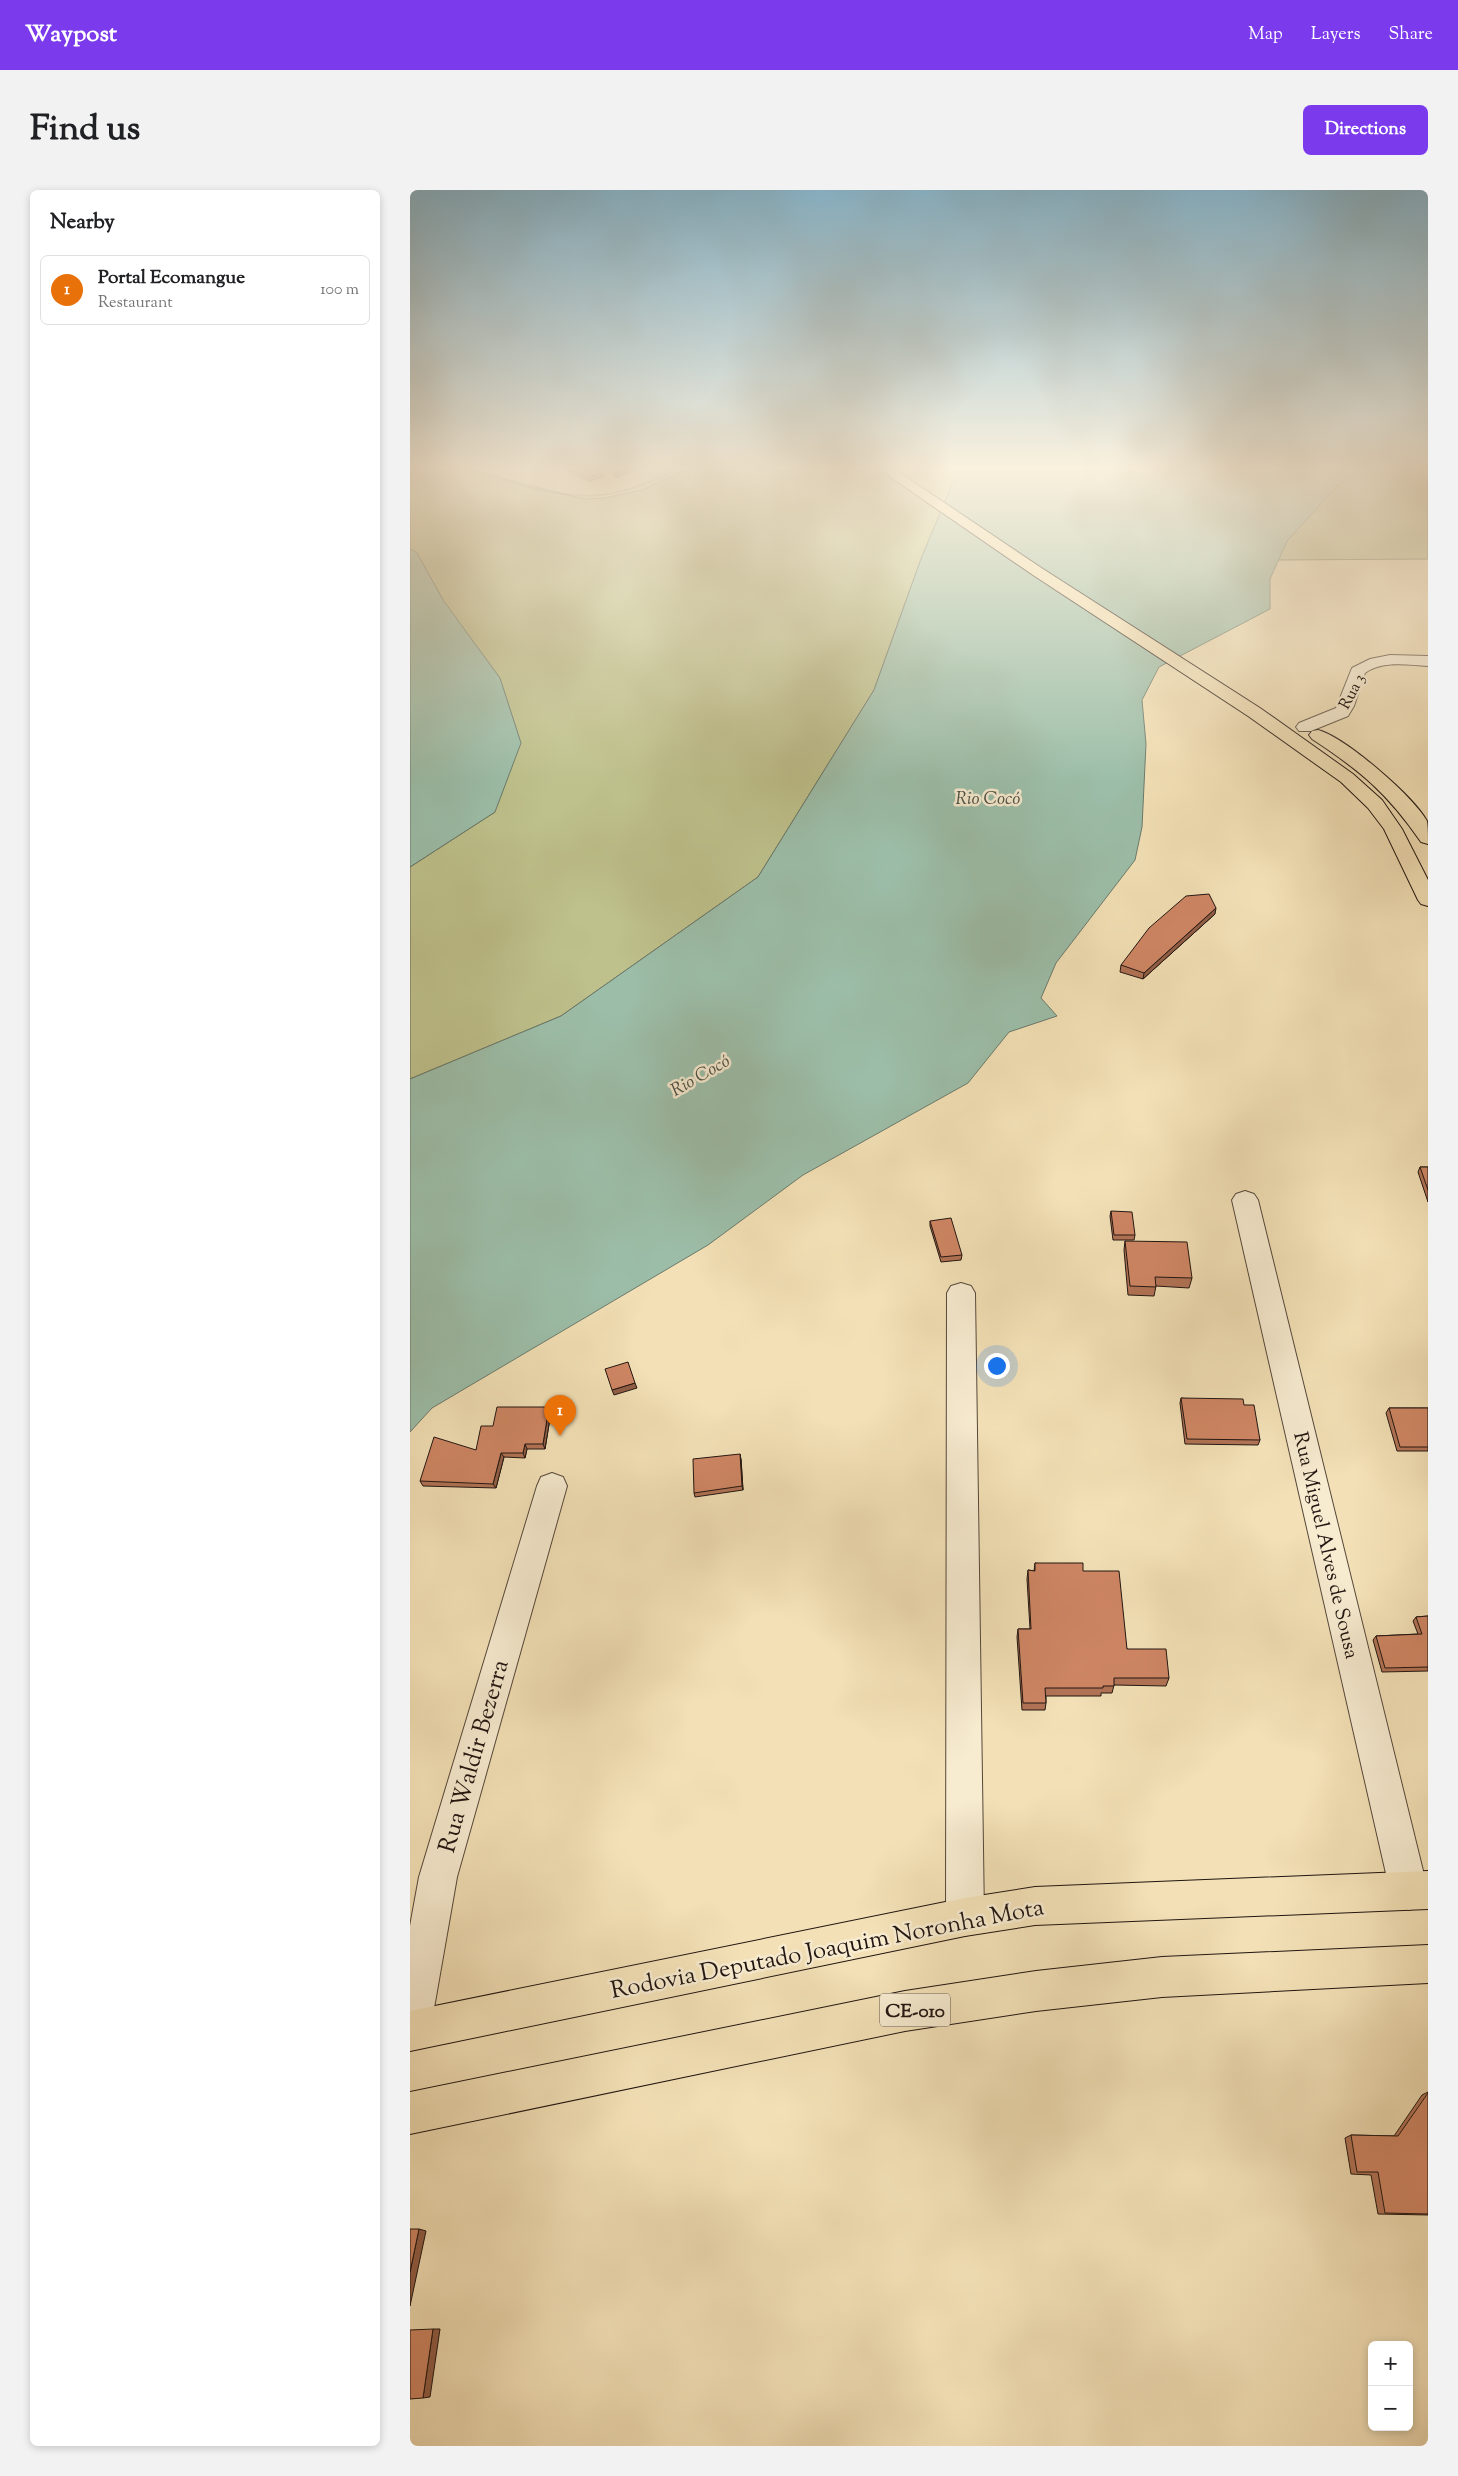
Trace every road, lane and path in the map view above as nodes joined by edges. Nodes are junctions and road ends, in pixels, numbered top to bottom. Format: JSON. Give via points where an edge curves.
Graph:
{"nodes":[{"id":1,"x":1035,"y":570,"type":"edge"},
{"id":2,"x":1057,"y":570,"type":"edge"},
{"id":3,"x":1428,"y":662,"type":"edge"},
{"id":4,"x":1305,"y":727,"type":"junction"},
{"id":5,"x":1428,"y":838,"type":"edge"},
{"id":6,"x":1428,"y":900,"type":"edge"},
{"id":7,"x":1245,"y":1200,"type":"dead end"},
{"id":8,"x":962,"y":1293,"type":"dead end"},
{"id":9,"x":552,"y":1486,"type":"dead end"},
{"id":10,"x":1419,"y":1890,"type":"edge"},
{"id":11,"x":965,"y":1917,"type":"junction"},
{"id":12,"x":1428,"y":1964,"type":"edge"},
{"id":13,"x":410,"y":2030,"type":"edge"},
{"id":14,"x":410,"y":2113,"type":"edge"}],
"edges":[{"from":1,"to":6,"type":"main road","via":[[1254,712],[1331,766],[1375,804],[1393,829]]},
{"from":2,"to":4,"type":"main road"},
{"from":3,"to":4,"type":"street","name":"Rua 3","via":[[1390,660],[1363,668],[1358,671],[1342,712]]},
{"from":4,"to":5,"type":"main road","via":[[1368,770],[1401,801]]},
{"from":7,"to":10,"type":"street","name":"Rua Miguel Alves de Sousa"},
{"from":8,"to":11,"type":"street"},
{"from":9,"to":13,"type":"street","name":"Rua Waldir Bezerra","via":[[438,1876]]},
{"from":10,"to":11,"type":"main road","name":"Rodovia Deputado Joaquim Noronha Mota","via":[[1035,1906]]},
{"from":11,"to":13,"type":"main road","name":"Rodovia Deputado Joaquim Noronha Mota"},
{"from":12,"to":14,"type":"main road","number":"CE-010","via":[[1162,1977],[905,2011]]}]}
